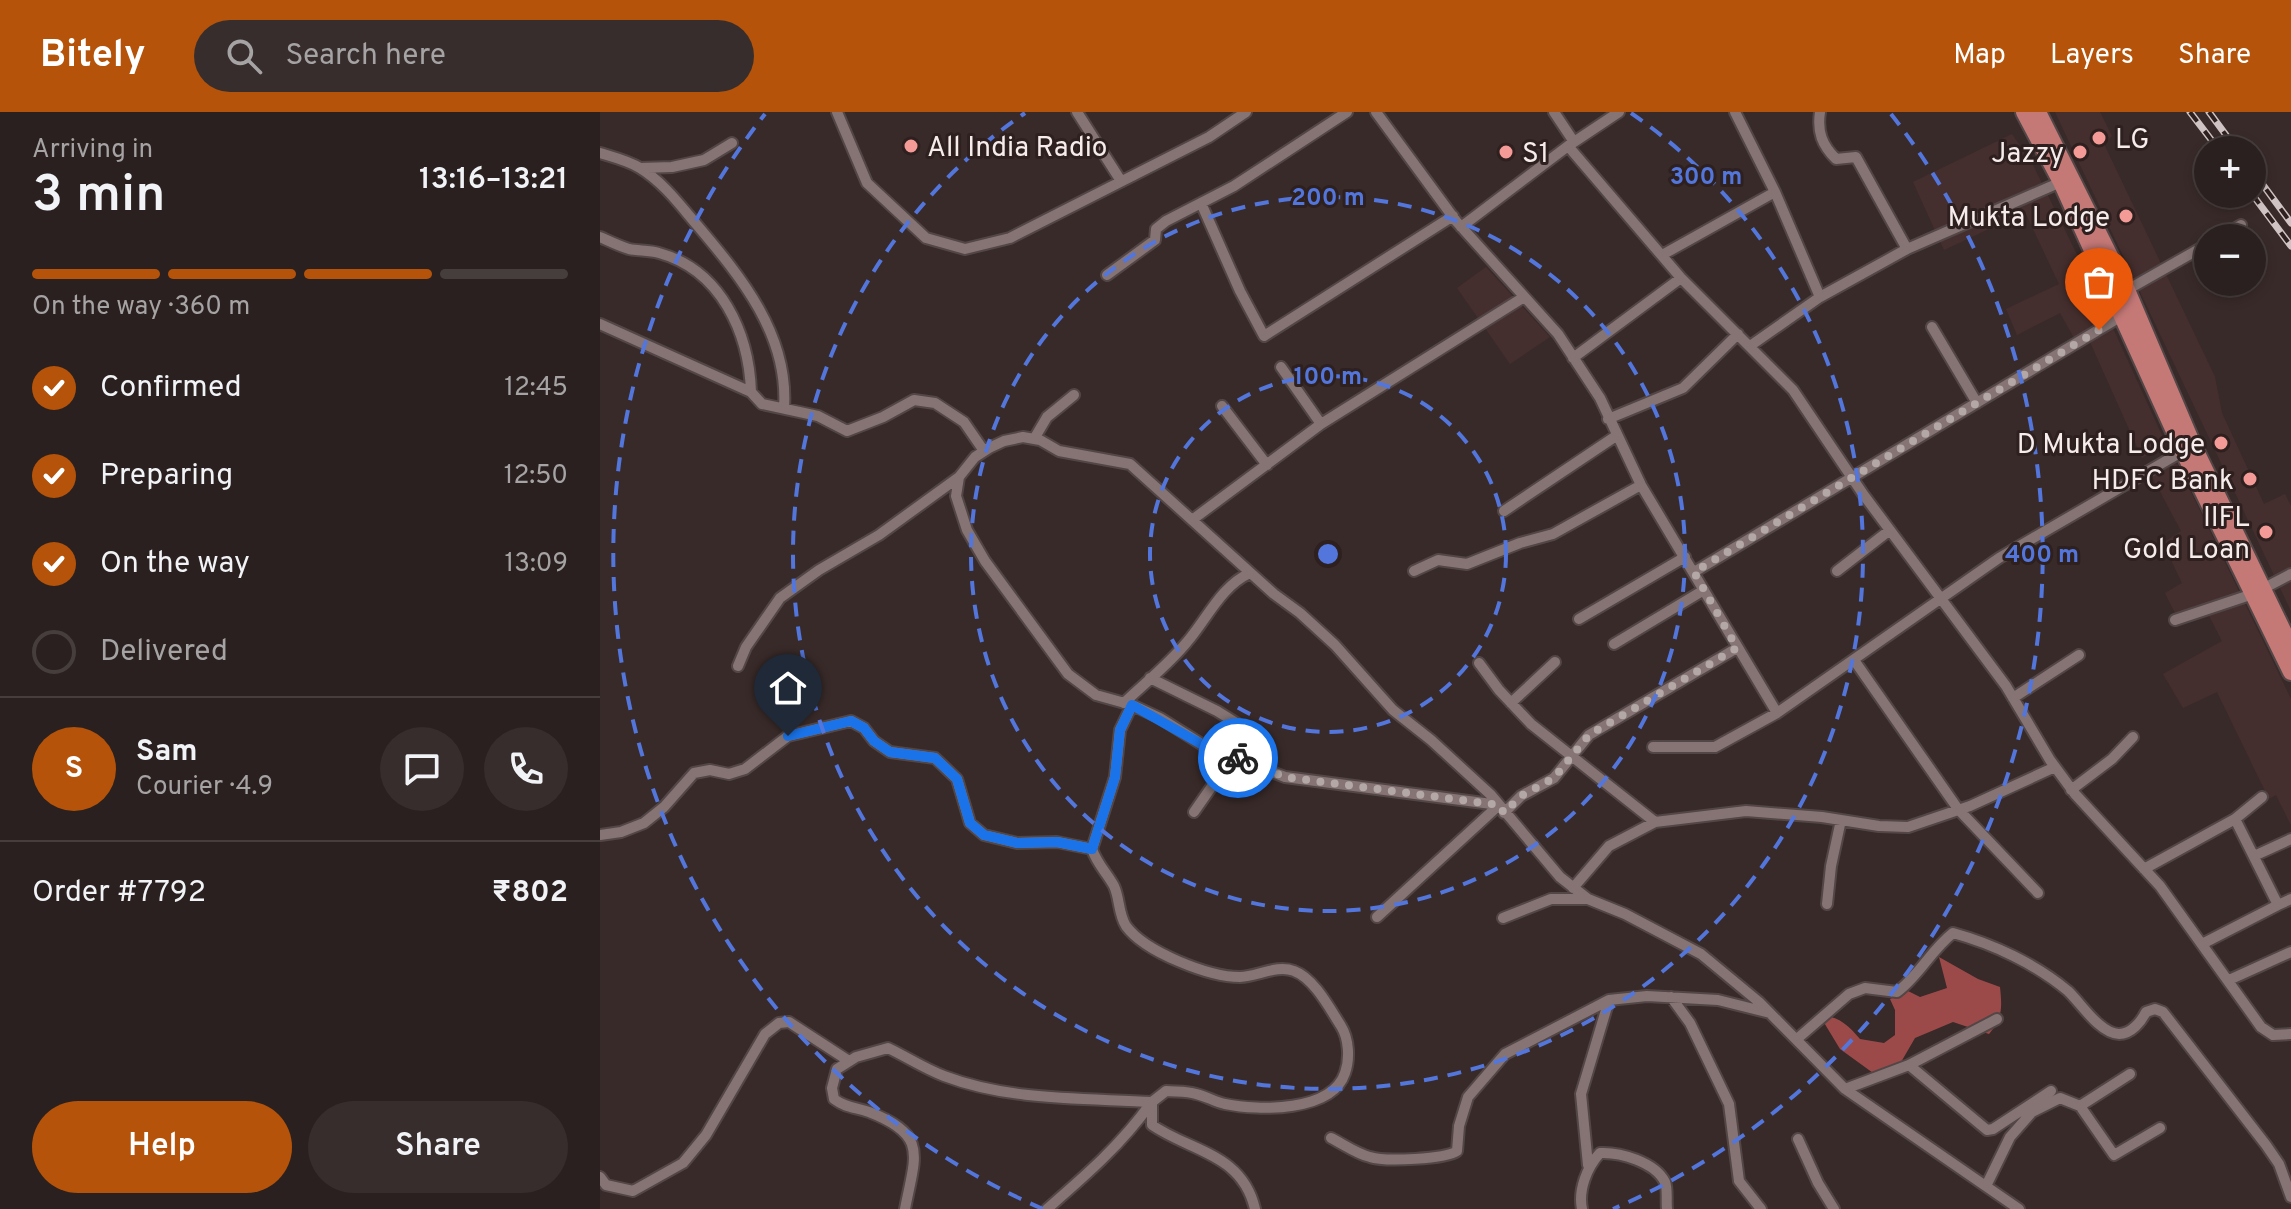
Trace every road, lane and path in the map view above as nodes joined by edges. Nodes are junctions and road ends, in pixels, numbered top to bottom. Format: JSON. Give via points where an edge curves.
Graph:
{"nodes":[{"id":1,"x":837,"y":112,"type":"edge"},
{"id":2,"x":1077,"y":112,"type":"edge"},
{"id":3,"x":1246,"y":112,"type":"edge"},
{"id":4,"x":1347,"y":112,"type":"edge"},
{"id":5,"x":1376,"y":112,"type":"edge"},
{"id":6,"x":1554,"y":112,"type":"edge"},
{"id":7,"x":1619,"y":112,"type":"edge"},
{"id":8,"x":1735,"y":112,"type":"edge"},
{"id":9,"x":1820,"y":112,"type":"edge"},
{"id":10,"x":2024,"y":112,"type":"edge"},
{"id":11,"x":2038,"y":112,"type":"edge"},
{"id":12,"x":732,"y":143,"type":"dead end"},
{"id":13,"x":1571,"y":144,"type":"junction"},
{"id":14,"x":600,"y":153,"type":"edge"},
{"id":15,"x":640,"y":168,"type":"junction"},
{"id":16,"x":1121,"y":181,"type":"junction"},
{"id":17,"x":2061,"y":182,"type":"junction"},
{"id":18,"x":1775,"y":192,"type":"junction"},
{"id":19,"x":1201,"y":203,"type":"junction"},
{"id":20,"x":1453,"y":216,"type":"junction"},
{"id":21,"x":1461,"y":227,"type":"junction"},
{"id":22,"x":600,"y":237,"type":"edge"},
{"id":23,"x":1907,"y":249,"type":"junction"},
{"id":24,"x":2194,"y":252,"type":"edge"},
{"id":25,"x":1662,"y":255,"type":"junction"},
{"id":26,"x":1107,"y":275,"type":"dead end"},
{"id":27,"x":1681,"y":278,"type":"junction"},
{"id":28,"x":2127,"y":290,"type":"junction"},
{"id":29,"x":1524,"y":297,"type":"junction"},
{"id":30,"x":1820,"y":297,"type":"junction"},
{"id":31,"x":2129,"y":313,"type":"junction"},
{"id":32,"x":600,"y":324,"type":"edge"},
{"id":33,"x":1932,"y":327,"type":"dead end"},
{"id":34,"x":1738,"y":334,"type":"junction"},
{"id":35,"x":1750,"y":346,"type":"junction"},
{"id":36,"x":1573,"y":358,"type":"junction"},
{"id":37,"x":1281,"y":367,"type":"dead end"},
{"id":38,"x":751,"y":392,"type":"junction"},
{"id":39,"x":1074,"y":395,"type":"dead end"},
{"id":40,"x":1977,"y":403,"type":"junction"},
{"id":41,"x":1222,"y":406,"type":"dead end"},
{"id":42,"x":784,"y":408,"type":"junction"},
{"id":43,"x":1608,"y":419,"type":"junction"},
{"id":44,"x":1321,"y":424,"type":"junction"},
{"id":45,"x":1616,"y":436,"type":"junction"},
{"id":46,"x":1034,"y":439,"type":"junction"},
{"id":47,"x":984,"y":451,"type":"junction"},
{"id":48,"x":2183,"y":451,"type":"junction"},
{"id":49,"x":1267,"y":465,"type":"junction"},
{"id":50,"x":959,"y":477,"type":"junction"},
{"id":51,"x":1853,"y":479,"type":"junction"},
{"id":52,"x":1641,"y":485,"type":"junction"},
{"id":53,"x":1504,"y":511,"type":"dead end"},
{"id":54,"x":1192,"y":520,"type":"junction"},
{"id":55,"x":1890,"y":530,"type":"junction"},
{"id":56,"x":1685,"y":557,"type":"junction"},
{"id":57,"x":1414,"y":571,"type":"dead end"},
{"id":58,"x":1837,"y":571,"type":"dead end"},
{"id":59,"x":1694,"y":572,"type":"junction"},
{"id":60,"x":1250,"y":573,"type":"junction"},
{"id":61,"x":2291,"y":574,"type":"edge"},
{"id":62,"x":1704,"y":590,"type":"junction"},
{"id":63,"x":2258,"y":592,"type":"junction"},
{"id":64,"x":1942,"y":600,"type":"junction"},
{"id":65,"x":1579,"y":619,"type":"dead end"},
{"id":66,"x":2175,"y":620,"type":"dead end"},
{"id":67,"x":1614,"y":644,"type":"dead end"},
{"id":68,"x":1737,"y":648,"type":"junction"},
{"id":69,"x":2288,"y":651,"type":"edge"},
{"id":70,"x":2079,"y":655,"type":"dead end"},
{"id":71,"x":1854,"y":660,"type":"junction"},
{"id":72,"x":1555,"y":662,"type":"dead end"},
{"id":73,"x":1479,"y":663,"type":"dead end"},
{"id":74,"x":738,"y":666,"type":"dead end"},
{"id":75,"x":2291,"y":672,"type":"edge"},
{"id":76,"x":1150,"y":678,"type":"junction"},
{"id":77,"x":2013,"y":698,"type":"junction"},
{"id":78,"x":1511,"y":703,"type":"junction"},
{"id":79,"x":1128,"y":704,"type":"junction"},
{"id":80,"x":1777,"y":713,"type":"junction"},
{"id":81,"x":1254,"y":734,"type":"dead end"},
{"id":82,"x":2133,"y":737,"type":"dead end"},
{"id":83,"x":1653,"y":747,"type":"dead end"},
{"id":84,"x":1233,"y":756,"type":"junction"},
{"id":85,"x":1573,"y":757,"type":"junction"},
{"id":86,"x":2055,"y":767,"type":"junction"},
{"id":87,"x":2071,"y":790,"type":"junction"},
{"id":88,"x":2262,"y":797,"type":"dead end"},
{"id":89,"x":1501,"y":809,"type":"junction"},
{"id":90,"x":1958,"y":809,"type":"junction"},
{"id":91,"x":1194,"y":812,"type":"dead end"},
{"id":92,"x":2235,"y":819,"type":"junction"},
{"id":93,"x":1841,"y":820,"type":"junction"},
{"id":94,"x":1655,"y":822,"type":"junction"},
{"id":95,"x":600,"y":835,"type":"edge"},
{"id":96,"x":2291,"y":839,"type":"edge"},
{"id":97,"x":1092,"y":849,"type":"junction"},
{"id":98,"x":2254,"y":856,"type":"junction"},
{"id":99,"x":2144,"y":869,"type":"junction"},
{"id":100,"x":1573,"y":888,"type":"junction"},
{"id":101,"x":2038,"y":893,"type":"dead end"},
{"id":102,"x":1588,"y":899,"type":"junction"},
{"id":103,"x":2291,"y":899,"type":"edge"},
{"id":104,"x":1827,"y":904,"type":"dead end"},
{"id":105,"x":2278,"y":905,"type":"junction"},
{"id":106,"x":1377,"y":917,"type":"dead end"},
{"id":107,"x":1503,"y":918,"type":"dead end"},
{"id":108,"x":2202,"y":944,"type":"junction"},
{"id":109,"x":2291,"y":952,"type":"edge"},
{"id":110,"x":2229,"y":980,"type":"junction"},
{"id":111,"x":1671,"y":997,"type":"junction"},
{"id":112,"x":1609,"y":1000,"type":"junction"},
{"id":113,"x":1772,"y":1014,"type":"junction"},
{"id":114,"x":1997,"y":1019,"type":"dead end"},
{"id":115,"x":2291,"y":1034,"type":"edge"},
{"id":116,"x":1797,"y":1039,"type":"junction"},
{"id":117,"x":849,"y":1061,"type":"junction"},
{"id":118,"x":1909,"y":1065,"type":"junction"},
{"id":119,"x":2130,"y":1074,"type":"dead end"},
{"id":120,"x":1845,"y":1089,"type":"junction"},
{"id":121,"x":2051,"y":1091,"type":"dead end"},
{"id":122,"x":1152,"y":1102,"type":"junction"},
{"id":123,"x":2080,"y":1106,"type":"junction"},
{"id":124,"x":2160,"y":1128,"type":"dead end"},
{"id":125,"x":1331,"y":1138,"type":"dead end"},
{"id":126,"x":1798,"y":1139,"type":"dead end"},
{"id":127,"x":1588,"y":1165,"type":"junction"},
{"id":128,"x":600,"y":1177,"type":"edge"},
{"id":129,"x":1986,"y":1186,"type":"junction"},
{"id":130,"x":2291,"y":1197,"type":"edge"},
{"id":131,"x":905,"y":1209,"type":"edge"},
{"id":132,"x":1047,"y":1209,"type":"edge"},
{"id":133,"x":1255,"y":1209,"type":"edge"},
{"id":134,"x":1582,"y":1209,"type":"edge"},
{"id":135,"x":1667,"y":1209,"type":"edge"},
{"id":136,"x":1761,"y":1209,"type":"edge"},
{"id":137,"x":1834,"y":1209,"type":"edge"},
{"id":138,"x":2019,"y":1209,"type":"edge"}],
"edges":[{"from":1,"to":16,"type":"street","via":[[867,183],[926,238],[965,249],[1010,238]]},
{"from":2,"to":16,"type":"street"},
{"from":3,"to":16,"type":"street","via":[[1209,137]]},
{"from":4,"to":19,"type":"street"},
{"from":5,"to":20,"type":"street"},
{"from":6,"to":13,"type":"street"},
{"from":7,"to":13,"type":"street"},
{"from":8,"to":18,"type":"street"},
{"from":9,"to":23,"type":"street","via":[[1823,146],[1836,159],[1856,157]]},
{"from":10,"to":17,"type":"main road"},
{"from":11,"to":28,"type":"main road"},
{"from":12,"to":15,"type":"street","via":[[704,160]]},
{"from":13,"to":21,"type":"street"},
{"from":13,"to":25,"type":"street"},
{"from":14,"to":15,"type":"street"},
{"from":15,"to":42,"type":"street","via":[[672,195],[751,295],[786,381]]},
{"from":17,"to":23,"type":"street"},
{"from":17,"to":31,"type":"main road"},
{"from":18,"to":25,"type":"street"},
{"from":18,"to":30,"type":"street"},
{"from":19,"to":20,"type":"street","via":[[1264,336]]},
{"from":19,"to":26,"type":"street","via":[[1166,221],[1156,229],[1155,240]]},
{"from":20,"to":21,"type":"street"},
{"from":21,"to":29,"type":"street"},
{"from":22,"to":38,"type":"street","via":[[659,253],[717,288],[739,327],[751,369]]},
{"from":23,"to":30,"type":"street"},
{"from":24,"to":28,"type":"street"},
{"from":25,"to":27,"type":"street"},
{"from":27,"to":34,"type":"street"},
{"from":27,"to":36,"type":"street"},
{"from":28,"to":31,"type":"main road"},
{"from":29,"to":36,"type":"street"},
{"from":29,"to":44,"type":"street"},
{"from":30,"to":35,"type":"street"},
{"from":31,"to":40,"type":"street"},
{"from":31,"to":48,"type":"main road"},
{"from":31,"to":63,"type":"main road"},
{"from":32,"to":38,"type":"street"},
{"from":33,"to":40,"type":"street"},
{"from":34,"to":35,"type":"street"},
{"from":34,"to":43,"type":"street","via":[[1683,388]]},
{"from":35,"to":51,"type":"street","via":[[1793,390]]},
{"from":36,"to":43,"type":"street"},
{"from":37,"to":44,"type":"street"},
{"from":38,"to":42,"type":"street","via":[[762,404]]},
{"from":39,"to":46,"type":"street","via":[[1047,417]]},
{"from":40,"to":51,"type":"street"},
{"from":41,"to":49,"type":"street"},
{"from":42,"to":47,"type":"street","via":[[818,416],[847,431],[914,400],[935,403],[964,422]]},
{"from":43,"to":45,"type":"street"},
{"from":44,"to":49,"type":"street"},
{"from":45,"to":52,"type":"street"},
{"from":45,"to":53,"type":"street"},
{"from":46,"to":47,"type":"street","via":[[1004,441]]},
{"from":46,"to":54,"type":"street","via":[[1059,451],[1130,464]]},
{"from":47,"to":50,"type":"street"},
{"from":48,"to":63,"type":"main road"},
{"from":48,"to":64,"type":"street","via":[[1999,558]]},
{"from":49,"to":54,"type":"street"},
{"from":50,"to":74,"type":"street","via":[[780,598]]},
{"from":50,"to":79,"type":"street","via":[[956,496],[967,530],[1011,598],[1079,684]]},
{"from":51,"to":55,"type":"street"},
{"from":51,"to":59,"type":"street"},
{"from":52,"to":56,"type":"street"},
{"from":52,"to":57,"type":"street","via":[[1553,534],[1467,564],[1438,560]]},
{"from":54,"to":60,"type":"street"},
{"from":55,"to":58,"type":"street"},
{"from":55,"to":64,"type":"street"},
{"from":56,"to":59,"type":"street"},
{"from":56,"to":65,"type":"street"},
{"from":59,"to":62,"type":"street"},
{"from":60,"to":76,"type":"street","via":[[1223,595],[1187,643]]},
{"from":60,"to":89,"type":"street","via":[[1335,645],[1393,710]]},
{"from":61,"to":63,"type":"street"},
{"from":62,"to":67,"type":"street"},
{"from":62,"to":68,"type":"street"},
{"from":63,"to":66,"type":"street"},
{"from":63,"to":69,"type":"main road"},
{"from":64,"to":71,"type":"street"},
{"from":64,"to":77,"type":"street"},
{"from":68,"to":80,"type":"street"},
{"from":68,"to":85,"type":"street","via":[[1589,735]]},
{"from":69,"to":75,"type":"main road"},
{"from":70,"to":77,"type":"street"},
{"from":71,"to":80,"type":"street"},
{"from":71,"to":90,"type":"street"},
{"from":72,"to":78,"type":"street"},
{"from":73,"to":78,"type":"street"},
{"from":76,"to":79,"type":"street"},
{"from":76,"to":81,"type":"street"},
{"from":77,"to":86,"type":"street"},
{"from":78,"to":85,"type":"street"},
{"from":79,"to":84,"type":"street"},
{"from":79,"to":97,"type":"street","via":[[1115,777]]},
{"from":80,"to":83,"type":"street","via":[[1715,747]]},
{"from":82,"to":87,"type":"street"},
{"from":84,"to":89,"type":"street","via":[[1285,777]]},
{"from":84,"to":91,"type":"street"},
{"from":85,"to":89,"type":"street","via":[[1554,778]]},
{"from":85,"to":94,"type":"street"},
{"from":86,"to":87,"type":"street"},
{"from":86,"to":90,"type":"street"},
{"from":87,"to":99,"type":"street"},
{"from":88,"to":92,"type":"street"},
{"from":89,"to":100,"type":"street"},
{"from":89,"to":106,"type":"street"},
{"from":90,"to":93,"type":"street","via":[[1908,827]]},
{"from":90,"to":101,"type":"street"},
{"from":92,"to":98,"type":"street"},
{"from":92,"to":99,"type":"street"},
{"from":93,"to":94,"type":"street","via":[[1746,811]]},
{"from":93,"to":104,"type":"street"},
{"from":94,"to":100,"type":"street","via":[[1609,846]]},
{"from":95,"to":97,"type":"street","via":[[644,823],[694,773],[745,769],[788,736],[851,721],[890,752],[935,758],[957,779],[970,823],[984,835]]},
{"from":96,"to":98,"type":"street"},
{"from":97,"to":122,"type":"street","via":[[1115,888],[1125,925],[1147,946],[1222,976],[1293,970],[1328,1007],[1348,1047],[1342,1082],[1314,1102],[1252,1107],[1166,1091]]},
{"from":98,"to":105,"type":"street"},
{"from":99,"to":108,"type":"street"},
{"from":100,"to":102,"type":"street"},
{"from":102,"to":107,"type":"street","via":[[1551,899]]},
{"from":102,"to":113,"type":"street","via":[[1701,954]]},
{"from":103,"to":105,"type":"street"},
{"from":105,"to":108,"type":"street"},
{"from":108,"to":110,"type":"street"},
{"from":109,"to":110,"type":"street"},
{"from":110,"to":115,"type":"street","via":[[2261,1027],[2273,1035]]},
{"from":111,"to":112,"type":"street"},
{"from":111,"to":113,"type":"street","via":[[1718,1000]]},
{"from":111,"to":136,"type":"street","via":[[1690,1023],[1729,1104],[1739,1181]]},
{"from":112,"to":125,"type":"street","via":[[1505,1054],[1468,1097],[1457,1151],[1449,1156],[1371,1157]]},
{"from":112,"to":127,"type":"street","via":[[1581,1094]]},
{"from":113,"to":116,"type":"street"},
{"from":114,"to":118,"type":"street"},
{"from":116,"to":120,"type":"street"},
{"from":116,"to":130,"type":"street","via":[[1849,994],[1865,988],[1897,992],[1953,933],[1975,940],[2047,975],[2113,1033],[2129,1031],[2146,1012],[2163,1012],[2266,1145]]},
{"from":117,"to":122,"type":"street","via":[[888,1048],[943,1076],[1020,1094]]},
{"from":117,"to":128,"type":"street","via":[[789,1022],[779,1023],[765,1034],[706,1135],[683,1163],[633,1191],[606,1185]]},
{"from":117,"to":131,"type":"street","via":[[837,1069],[834,1099],[845,1108],[887,1119],[907,1133],[915,1148]]},
{"from":118,"to":120,"type":"street"},
{"from":118,"to":121,"type":"street","via":[[1987,1130]]},
{"from":119,"to":123,"type":"street"},
{"from":120,"to":129,"type":"street"},
{"from":122,"to":132,"type":"street","via":[[1129,1134]]},
{"from":122,"to":133,"type":"street","via":[[1152,1125],[1229,1165]]},
{"from":123,"to":124,"type":"street","via":[[2114,1155]]},
{"from":123,"to":129,"type":"street","via":[[2060,1098],[2032,1112],[2010,1137]]},
{"from":126,"to":137,"type":"street"},
{"from":127,"to":134,"type":"street"},
{"from":127,"to":135,"type":"street","via":[[1600,1153],[1614,1152],[1652,1168],[1666,1183]]},
{"from":129,"to":138,"type":"street"}]}
